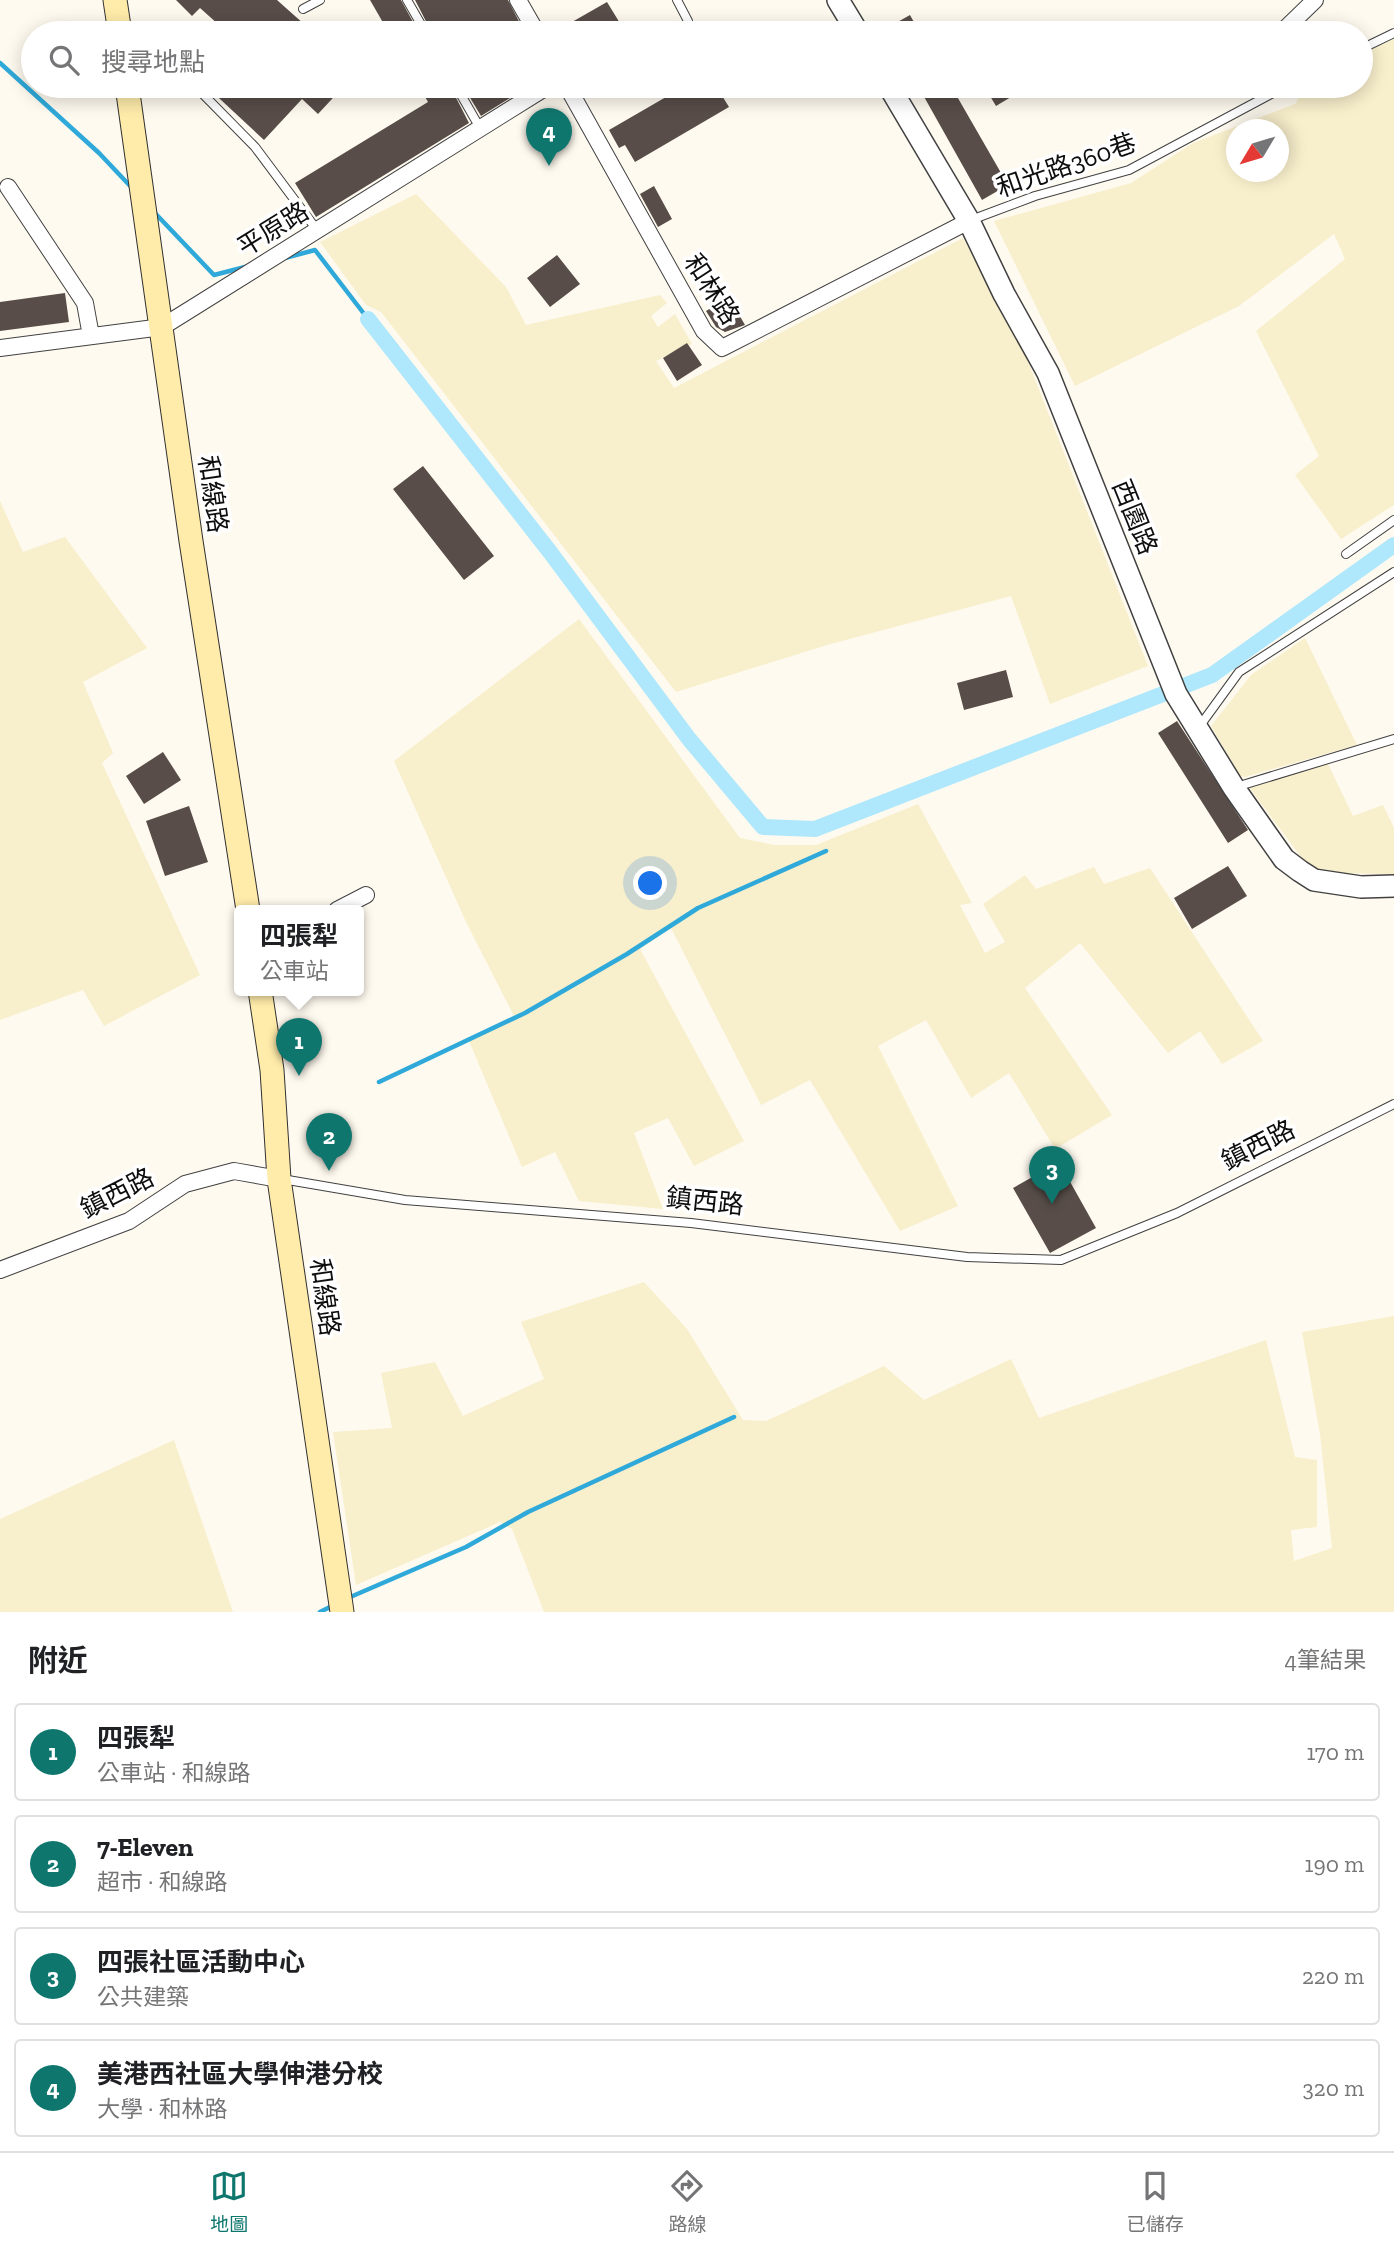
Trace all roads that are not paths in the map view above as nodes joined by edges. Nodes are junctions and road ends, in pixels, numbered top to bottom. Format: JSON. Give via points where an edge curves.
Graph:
{"nodes":[{"id":1,"x":115,"y":0,"type":"edge"},
{"id":2,"x":320,"y":0,"type":"edge"},
{"id":3,"x":407,"y":0,"type":"edge"},
{"id":4,"x":518,"y":0,"type":"edge"},
{"id":5,"x":677,"y":0,"type":"edge"},
{"id":6,"x":838,"y":0,"type":"edge"},
{"id":7,"x":1315,"y":0,"type":"edge"},
{"id":8,"x":303,"y":9,"type":"dead end"},
{"id":9,"x":118,"y":21,"type":"edge"},
{"id":10,"x":419,"y":21,"type":"edge"},
{"id":11,"x":530,"y":21,"type":"edge"},
{"id":12,"x":688,"y":21,"type":"dead end"},
{"id":13,"x":851,"y":21,"type":"edge"},
{"id":14,"x":1293,"y":21,"type":"edge"},
{"id":15,"x":1394,"y":33,"type":"edge"},
{"id":16,"x":1373,"y":43,"type":"edge"},
{"id":17,"x":129,"y":98,"type":"edge"},
{"id":18,"x":207,"y":98,"type":"edge"},
{"id":19,"x":463,"y":98,"type":"edge"},
{"id":20,"x":529,"y":98,"type":"edge"},
{"id":21,"x":573,"y":98,"type":"edge"},
{"id":22,"x":896,"y":98,"type":"edge"},
{"id":23,"x":1264,"y":98,"type":"edge"},
{"id":24,"x":480,"y":128,"type":"junction"},
{"id":25,"x":8,"y":187,"type":"dead end"},
{"id":26,"x":969,"y":221,"type":"junction"},
{"id":27,"x":317,"y":229,"type":"junction"},
{"id":28,"x":162,"y":327,"type":"junction"},
{"id":29,"x":91,"y":336,"type":"junction"},
{"id":30,"x":0,"y":348,"type":"edge"},
{"id":31,"x":1394,"y":520,"type":"edge"},
{"id":32,"x":1346,"y":554,"type":"dead end"},
{"id":33,"x":1394,"y":572,"type":"edge"},
{"id":34,"x":1198,"y":730,"type":"junction"},
{"id":35,"x":1394,"y":739,"type":"edge"},
{"id":36,"x":1234,"y":788,"type":"junction"},
{"id":37,"x":1394,"y":886,"type":"edge"},
{"id":38,"x":366,"y":895,"type":"dead end"},
{"id":39,"x":247,"y":905,"type":"edge"},
{"id":40,"x":347,"y":905,"type":"edge"},
{"id":41,"x":261,"y":996,"type":"edge"},
{"id":42,"x":1394,"y":1104,"type":"edge"},
{"id":43,"x":279,"y":1179,"type":"junction"},
{"id":44,"x":0,"y":1270,"type":"edge"},
{"id":45,"x":341,"y":1612,"type":"edge"}],
"edges":[{"from":1,"to":9,"type":"main road"},
{"from":2,"to":8,"type":"lane"},
{"from":3,"to":10,"type":"lane"},
{"from":4,"to":11,"type":"street"},
{"from":5,"to":12,"type":"lane"},
{"from":6,"to":13,"type":"street"},
{"from":7,"to":14,"type":"street"},
{"from":15,"to":16,"type":"lane"},
{"from":17,"to":28,"type":"main road","name":"和線路"},
{"from":18,"to":27,"type":"lane","via":[[255,147]]},
{"from":19,"to":24,"type":"lane"},
{"from":20,"to":24,"type":"street","name":"平原路"},
{"from":21,"to":26,"type":"street","name":"和林路","via":[[704,331],[722,348]]},
{"from":22,"to":26,"type":"street","name":"西園路"},
{"from":23,"to":26,"type":"lane","name":"和光路360巷","via":[[1129,170],[1035,196]]},
{"from":24,"to":27,"type":"street","name":"平原路"},
{"from":25,"to":29,"type":"street","via":[[85,303]]},
{"from":26,"to":34,"type":"street","name":"西園路","via":[[1048,373],[1176,694]]},
{"from":27,"to":28,"type":"street","name":"平原路"},
{"from":28,"to":29,"type":"street","name":"平原路"},
{"from":28,"to":39,"type":"main road","name":"和線路"},
{"from":29,"to":30,"type":"street","name":"平原路"},
{"from":31,"to":32,"type":"lane"},
{"from":33,"to":34,"type":"lane","via":[[1239,672]]},
{"from":34,"to":36,"type":"street","name":"西園路"},
{"from":35,"to":36,"type":"lane"},
{"from":36,"to":37,"type":"street","name":"西園路","via":[[1284,859],[1314,880]]},
{"from":38,"to":40,"type":"street"},
{"from":41,"to":43,"type":"main road","name":"和線路","via":[[272,1070]]},
{"from":42,"to":43,"type":"lane","name":"鎮西路","via":[[1177,1213],[1061,1260],[967,1257],[691,1223],[405,1200]]},
{"from":43,"to":44,"type":"street","name":"鎮西路","via":[[234,1171],[185,1184],[129,1221]]},
{"from":43,"to":45,"type":"main road","name":"和線路"}]}
